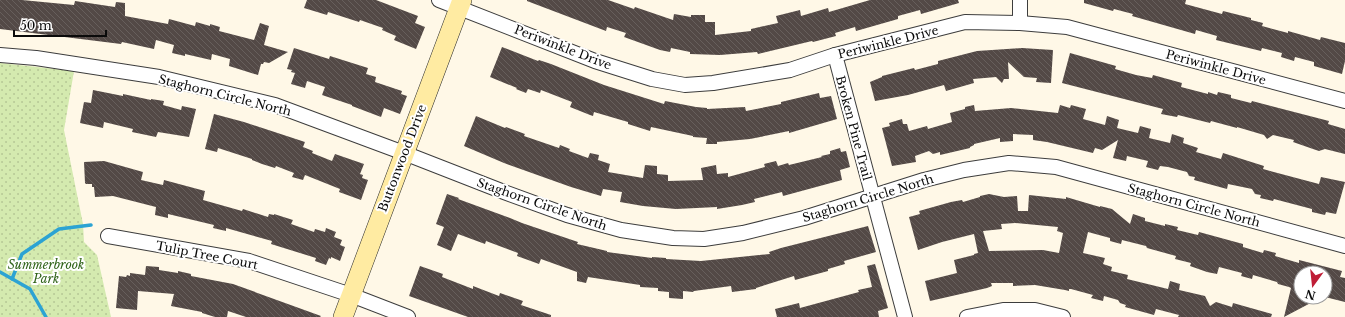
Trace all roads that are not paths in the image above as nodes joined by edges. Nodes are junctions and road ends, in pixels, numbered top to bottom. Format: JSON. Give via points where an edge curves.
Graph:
{"nodes":[{"id":1,"x":439,"y":0,"type":"edge"},
{"id":2,"x":1020,"y":0,"type":"edge"},
{"id":3,"x":460,"y":4,"type":"edge"},
{"id":4,"x":1020,"y":23,"type":"junction"},
{"id":5,"x":0,"y":55,"type":"edge"},
{"id":6,"x":835,"y":55,"type":"junction"},
{"id":7,"x":1345,"y":101,"type":"edge"},
{"id":8,"x":404,"y":153,"type":"junction"},
{"id":9,"x":872,"y":196,"type":"junction"},
{"id":10,"x":108,"y":236,"type":"dead end"},
{"id":11,"x":1345,"y":246,"type":"edge"},
{"id":12,"x":351,"y":296,"type":"junction"},
{"id":13,"x":343,"y":317,"type":"edge"},
{"id":14,"x":408,"y":317,"type":"edge"},
{"id":15,"x":905,"y":317,"type":"edge"},
{"id":16,"x":967,"y":317,"type":"edge"},
{"id":17,"x":1063,"y":317,"type":"edge"}],
"edges":[{"from":1,"to":3,"type":"street","name":"Periwinkle Drive"},
{"from":2,"to":4,"type":"street"},
{"from":3,"to":6,"type":"street","name":"Periwinkle Drive","via":[[595,61],[652,79],[685,85],[784,71]]},
{"from":3,"to":8,"type":"street","name":"Buttonwood Drive"},
{"from":4,"to":6,"type":"street","name":"Periwinkle Drive","via":[[965,22]]},
{"from":4,"to":7,"type":"street","name":"Periwinkle Drive","via":[[1067,28]]},
{"from":5,"to":8,"type":"street","name":"Staghorn Circle North","via":[[159,77],[268,103]]},
{"from":6,"to":9,"type":"street","name":"Broken Pine Trail"},
{"from":8,"to":9,"type":"street","name":"Staghorn Circle North","via":[[567,215],[620,230],[673,238],[704,239],[743,233],[804,218]]},
{"from":8,"to":12,"type":"street","name":"Buttonwood Drive"},
{"from":9,"to":11,"type":"street","name":"Staghorn Circle North","via":[[964,170],[1002,164],[1056,167]]},
{"from":9,"to":15,"type":"street","name":"Broken Pine Trail"},
{"from":10,"to":12,"type":"street","name":"Tulip Tree Court","via":[[249,261]]},
{"from":12,"to":13,"type":"street","name":"Buttonwood Drive"},
{"from":12,"to":14,"type":"street","name":"Tulip Tree Court"},
{"from":16,"to":17,"type":"street","via":[[1003,310],[1035,310]]}]}
